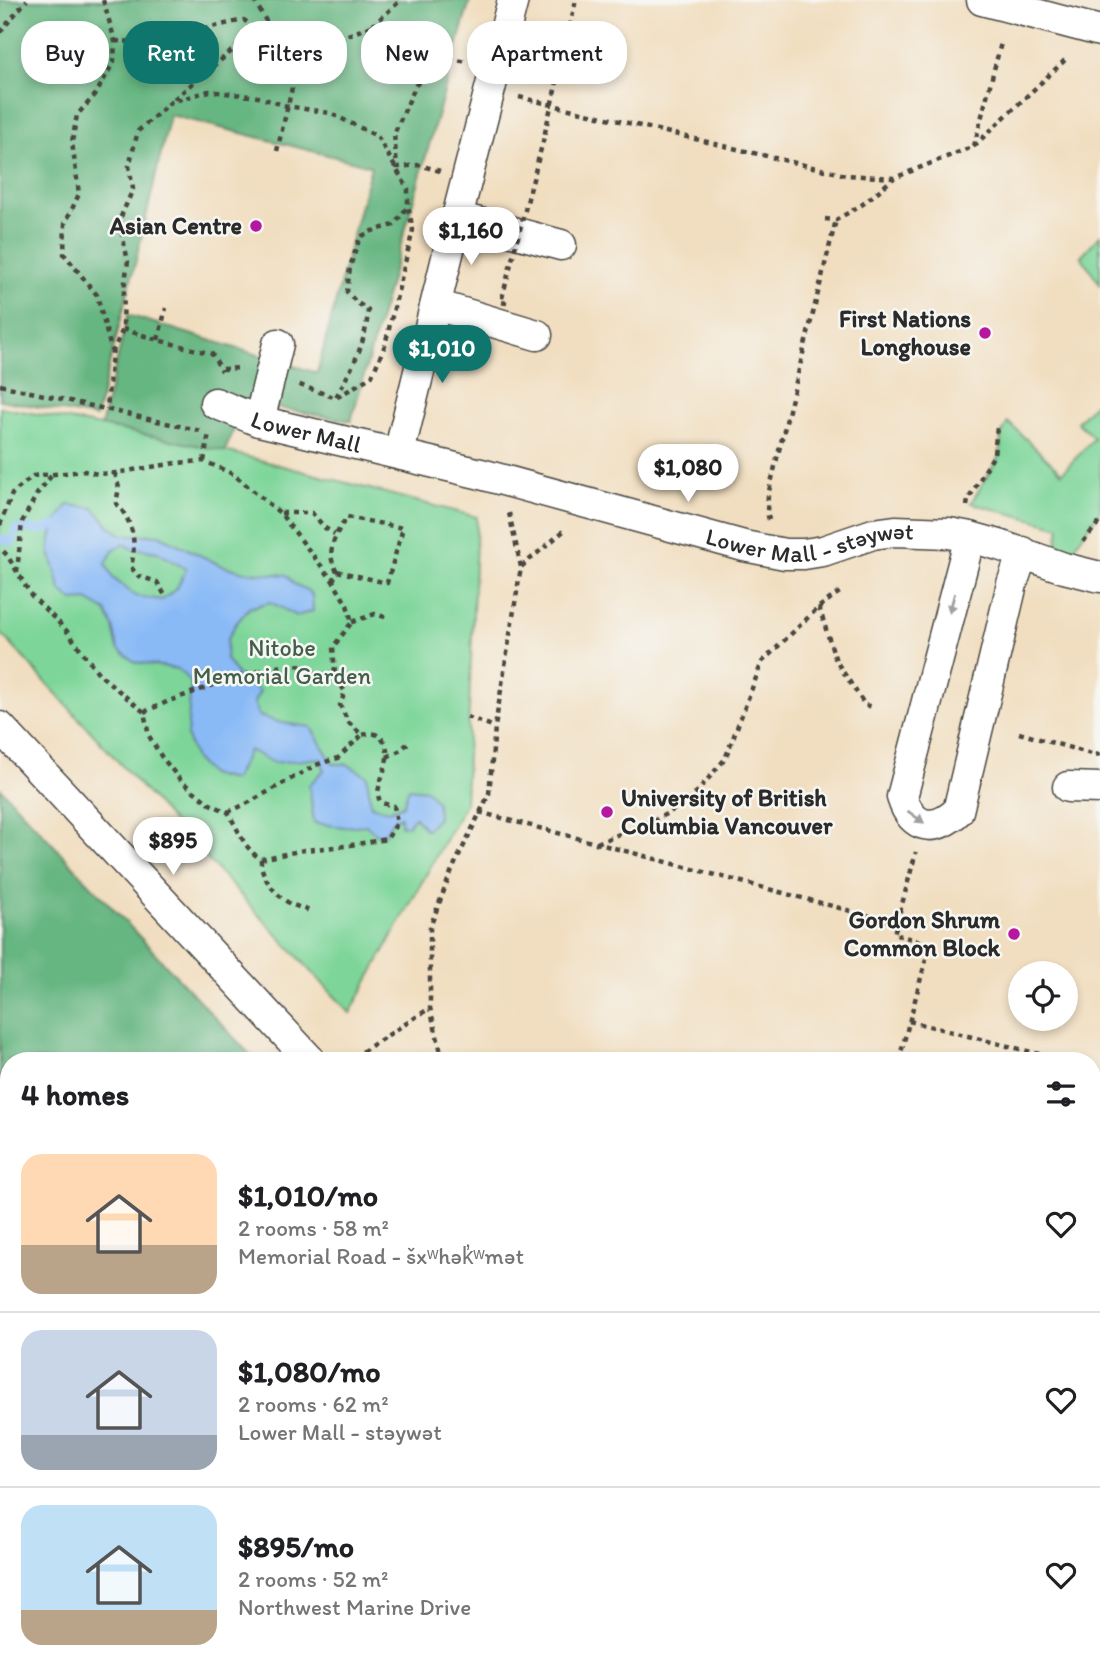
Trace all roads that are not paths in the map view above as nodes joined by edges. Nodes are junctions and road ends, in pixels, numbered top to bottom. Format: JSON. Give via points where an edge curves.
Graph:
{"nodes":[{"id":1,"x":513,"y":0,"type":"edge"},
{"id":2,"x":982,"y":0,"type":"edge"},
{"id":3,"x":1100,"y":31,"type":"edge"},
{"id":4,"x":457,"y":216,"type":"junction"},
{"id":5,"x":561,"y":245,"type":"dead end"},
{"id":6,"x":444,"y":308,"type":"junction"},
{"id":7,"x":537,"y":335,"type":"dead end"},
{"id":8,"x":278,"y":344,"type":"dead end"},
{"id":9,"x":215,"y":403,"type":"road end"},
{"id":10,"x":259,"y":421,"type":"junction"},
{"id":11,"x":399,"y":453,"type":"junction"},
{"id":12,"x":970,"y":537,"type":"junction"},
{"id":13,"x":1023,"y":552,"type":"junction"},
{"id":14,"x":1100,"y":577,"type":"edge"},
{"id":15,"x":0,"y":727,"type":"edge"},
{"id":16,"x":1068,"y":786,"type":"dead end"},
{"id":17,"x":1100,"y":788,"type":"edge"},
{"id":18,"x":303,"y":1052,"type":"edge"}],
"edges":[{"from":1,"to":4,"type":"street"},
{"from":2,"to":3,"type":"street"},
{"from":4,"to":5,"type":"street"},
{"from":4,"to":6,"type":"street"},
{"from":6,"to":7,"type":"street"},
{"from":6,"to":11,"type":"street"},
{"from":8,"to":10,"type":"street"},
{"from":9,"to":10,"type":"street","name":"Lower Mall"},
{"from":10,"to":11,"type":"street","name":"Lower Mall"},
{"from":11,"to":12,"type":"street","name":"Lower Mall - stəywət","via":[[785,554],[823,551],[895,531]]},
{"from":12,"to":13,"type":"street","name":"Lower Mall - stəywət"},
{"from":12,"to":13,"type":"street","one_way":true,"via":[[902,797],[905,809],[925,824],[947,821],[958,811]]},
{"from":13,"to":14,"type":"street","name":"Lower Mall - stəywət"},
{"from":15,"to":18,"type":"street"},
{"from":16,"to":17,"type":"street"}]}
